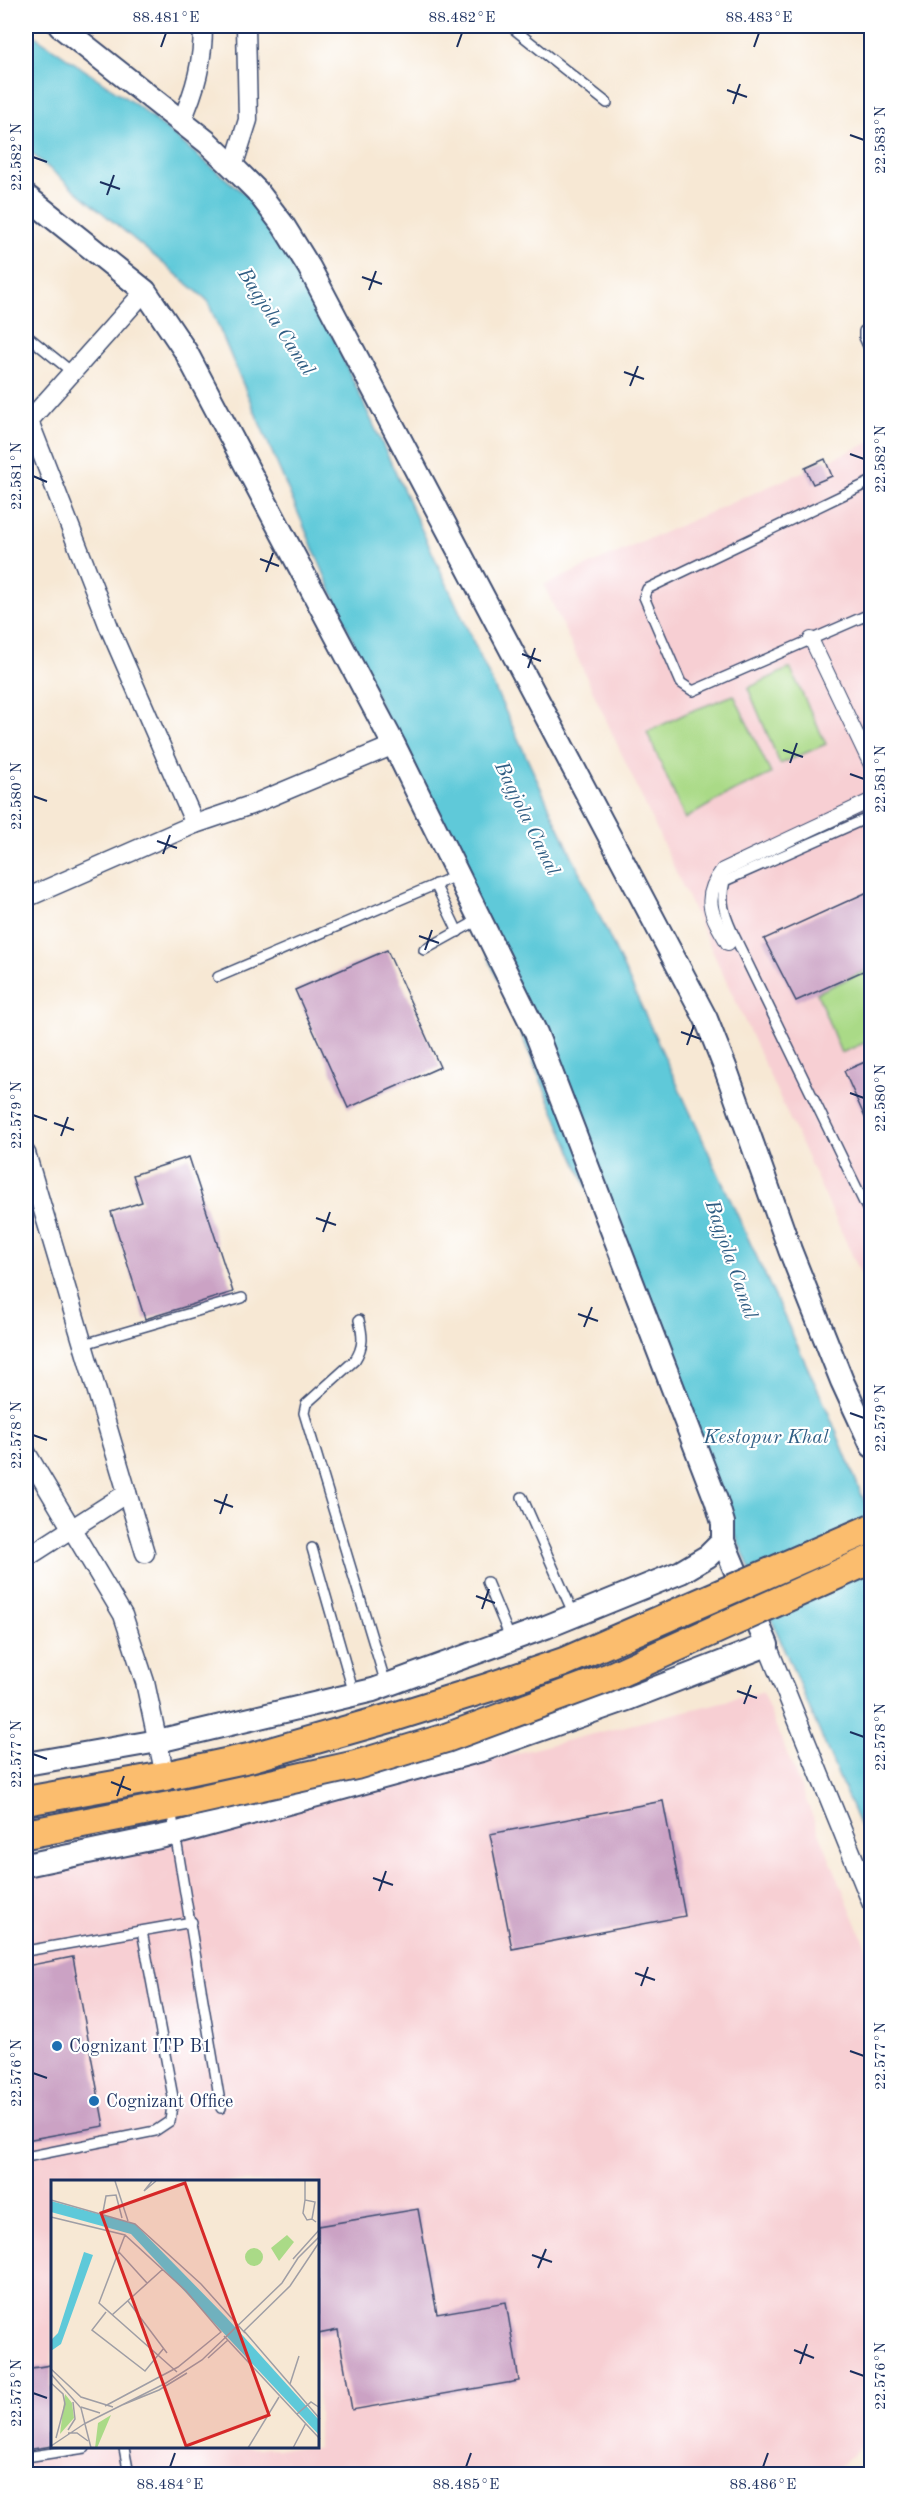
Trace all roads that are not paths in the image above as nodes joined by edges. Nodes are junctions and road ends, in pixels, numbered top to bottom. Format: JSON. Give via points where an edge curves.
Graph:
{"nodes":[{"id":1,"x":60,"y":26,"type":"edge"},
{"id":2,"x":203,"y":26,"type":"edge"},
{"id":3,"x":246,"y":26,"type":"edge"},
{"id":4,"x":510,"y":26,"type":"edge"},
{"id":5,"x":607,"y":102,"type":"dead end"},
{"id":6,"x":182,"y":122,"type":"junction"},
{"id":7,"x":233,"y":167,"type":"junction"},
{"id":8,"x":26,"y":196,"type":"edge"},
{"id":9,"x":145,"y":291,"type":"junction"},
{"id":10,"x":872,"y":325,"type":"edge"},
{"id":11,"x":26,"y":335,"type":"edge"},
{"id":12,"x":872,"y":355,"type":"edge"},
{"id":13,"x":72,"y":372,"type":"junction"},
{"id":14,"x":27,"y":421,"type":"edge"},
{"id":15,"x":872,"y":481,"type":"edge"},
{"id":16,"x":872,"y":613,"type":"edge"},
{"id":17,"x":811,"y":639,"type":"junction"},
{"id":18,"x":394,"y":745,"type":"junction"},
{"id":19,"x":872,"y":767,"type":"edge"},
{"id":20,"x":872,"y":800,"type":"edge"},
{"id":21,"x":872,"y":816,"type":"edge"},
{"id":22,"x":195,"y":824,"type":"junction"},
{"id":23,"x":458,"y":874,"type":"junction"},
{"id":24,"x":435,"y":884,"type":"junction"},
{"id":25,"x":26,"y":897,"type":"edge"},
{"id":26,"x":480,"y":919,"type":"junction"},
{"id":27,"x":458,"y":932,"type":"junction"},
{"id":28,"x":728,"y":943,"type":"dead end"},
{"id":29,"x":424,"y":950,"type":"dead end"},
{"id":30,"x":218,"y":977,"type":"dead end"},
{"id":31,"x":26,"y":1153,"type":"edge"},
{"id":32,"x":872,"y":1220,"type":"edge"},
{"id":33,"x":242,"y":1298,"type":"dead end"},
{"id":34,"x":359,"y":1320,"type":"dead end"},
{"id":35,"x":84,"y":1344,"type":"junction"},
{"id":36,"x":870,"y":1435,"type":"edge"},
{"id":37,"x":26,"y":1452,"type":"edge"},
{"id":38,"x":127,"y":1493,"type":"junction"},
{"id":39,"x":522,"y":1497,"type":"dead end"},
{"id":40,"x":872,"y":1528,"type":"edge"},
{"id":41,"x":72,"y":1529,"type":"junction"},
{"id":42,"x":723,"y":1541,"type":"junction"},
{"id":43,"x":312,"y":1548,"type":"dead end"},
{"id":44,"x":146,"y":1553,"type":"dead end"},
{"id":45,"x":26,"y":1558,"type":"edge"},
{"id":46,"x":872,"y":1559,"type":"edge"},
{"id":47,"x":487,"y":1582,"type":"dead end"},
{"id":48,"x":574,"y":1615,"type":"junction"},
{"id":49,"x":511,"y":1640,"type":"junction"},
{"id":50,"x":767,"y":1645,"type":"junction"},
{"id":51,"x":386,"y":1684,"type":"junction"},
{"id":52,"x":354,"y":1694,"type":"junction"},
{"id":53,"x":158,"y":1741,"type":"junction"},
{"id":54,"x":26,"y":1764,"type":"edge"},
{"id":55,"x":170,"y":1775,"type":"junction"},
{"id":56,"x":26,"y":1801,"type":"edge"},
{"id":57,"x":178,"y":1804,"type":"junction"},
{"id":58,"x":26,"y":1834,"type":"edge"},
{"id":59,"x":174,"y":1834,"type":"junction"},
{"id":60,"x":26,"y":1865,"type":"edge"},
{"id":61,"x":872,"y":1904,"type":"edge"},
{"id":62,"x":192,"y":1923,"type":"junction"},
{"id":63,"x":142,"y":1931,"type":"junction"},
{"id":64,"x":26,"y":1951,"type":"edge"},
{"id":65,"x":221,"y":2108,"type":"dead end"},
{"id":66,"x":26,"y":2157,"type":"edge"},
{"id":67,"x":78,"y":2449,"type":"edge"},
{"id":68,"x":124,"y":2449,"type":"edge"},
{"id":69,"x":26,"y":2457,"type":"edge"},
{"id":70,"x":129,"y":2475,"type":"edge"}],
"edges":[{"from":1,"to":6,"type":"street"},
{"from":2,"to":6,"type":"street","via":[[199,78]]},
{"from":3,"to":7,"type":"street","via":[[248,120]]},
{"from":4,"to":5,"type":"lane"},
{"from":6,"to":7,"type":"street"},
{"from":7,"to":36,"type":"street","via":[[283,225],[309,267],[706,1019],[790,1250],[842,1381]]},
{"from":8,"to":9,"type":"street"},
{"from":9,"to":13,"type":"street"},
{"from":9,"to":18,"type":"street","via":[[186,352]]},
{"from":10,"to":12,"type":"lane","via":[[864,331],[864,337]]},
{"from":11,"to":13,"type":"lane"},
{"from":13,"to":14,"type":"street"},
{"from":14,"to":22,"type":"street","via":[[109,627]]},
{"from":15,"to":17,"type":"lane","via":[[647,589],[644,597],[681,683],[693,691]]},
{"from":16,"to":17,"type":"lane"},
{"from":17,"to":19,"type":"street"},
{"from":18,"to":22,"type":"street","via":[[251,805]]},
{"from":18,"to":23,"type":"street"},
{"from":20,"to":28,"type":"street","via":[[723,870],[709,899]]},
{"from":21,"to":32,"type":"lane","via":[[725,881],[721,896],[723,912]]},
{"from":22,"to":25,"type":"street"},
{"from":23,"to":24,"type":"lane"},
{"from":23,"to":26,"type":"street"},
{"from":24,"to":27,"type":"lane"},
{"from":24,"to":30,"type":"lane"},
{"from":26,"to":27,"type":"lane"},
{"from":26,"to":42,"type":"street","via":[[540,1044],[716,1500],[723,1523]]},
{"from":27,"to":29,"type":"lane"},
{"from":31,"to":35,"type":"street"},
{"from":33,"to":35,"type":"lane"},
{"from":34,"to":51,"type":"lane","via":[[363,1336],[360,1352],[306,1404],[304,1413]]},
{"from":35,"to":38,"type":"street"},
{"from":37,"to":41,"type":"street"},
{"from":38,"to":41,"type":"street"},
{"from":38,"to":44,"type":"street"},
{"from":39,"to":48,"type":"lane"},
{"from":40,"to":55,"type":"main road","bridge":true,"via":[[564,1662],[249,1758]]},
{"from":41,"to":45,"type":"street"},
{"from":41,"to":53,"type":"street","via":[[131,1634]]},
{"from":42,"to":48,"type":"street","via":[[708,1556],[681,1572]]},
{"from":42,"to":50,"type":"street"},
{"from":43,"to":52,"type":"lane"},
{"from":46,"to":57,"type":"main road","bridge":true,"via":[[618,1673],[446,1738],[356,1765]]},
{"from":47,"to":49,"type":"lane"},
{"from":48,"to":49,"type":"street"},
{"from":49,"to":51,"type":"street"},
{"from":50,"to":59,"type":"street","via":[[482,1750]]},
{"from":50,"to":61,"type":"street"},
{"from":51,"to":52,"type":"street"},
{"from":52,"to":53,"type":"street"},
{"from":53,"to":54,"type":"street"},
{"from":53,"to":55,"type":"street"},
{"from":55,"to":56,"type":"main road"},
{"from":57,"to":58,"type":"main road"},
{"from":57,"to":59,"type":"lane"},
{"from":59,"to":60,"type":"street"},
{"from":59,"to":62,"type":"lane"},
{"from":62,"to":63,"type":"lane"},
{"from":62,"to":65,"type":"lane"},
{"from":63,"to":64,"type":"lane"},
{"from":63,"to":66,"type":"lane","via":[[173,2097],[170,2121],[155,2131]]},
{"from":67,"to":69,"type":"lane"},
{"from":68,"to":70,"type":"lane"}]}
